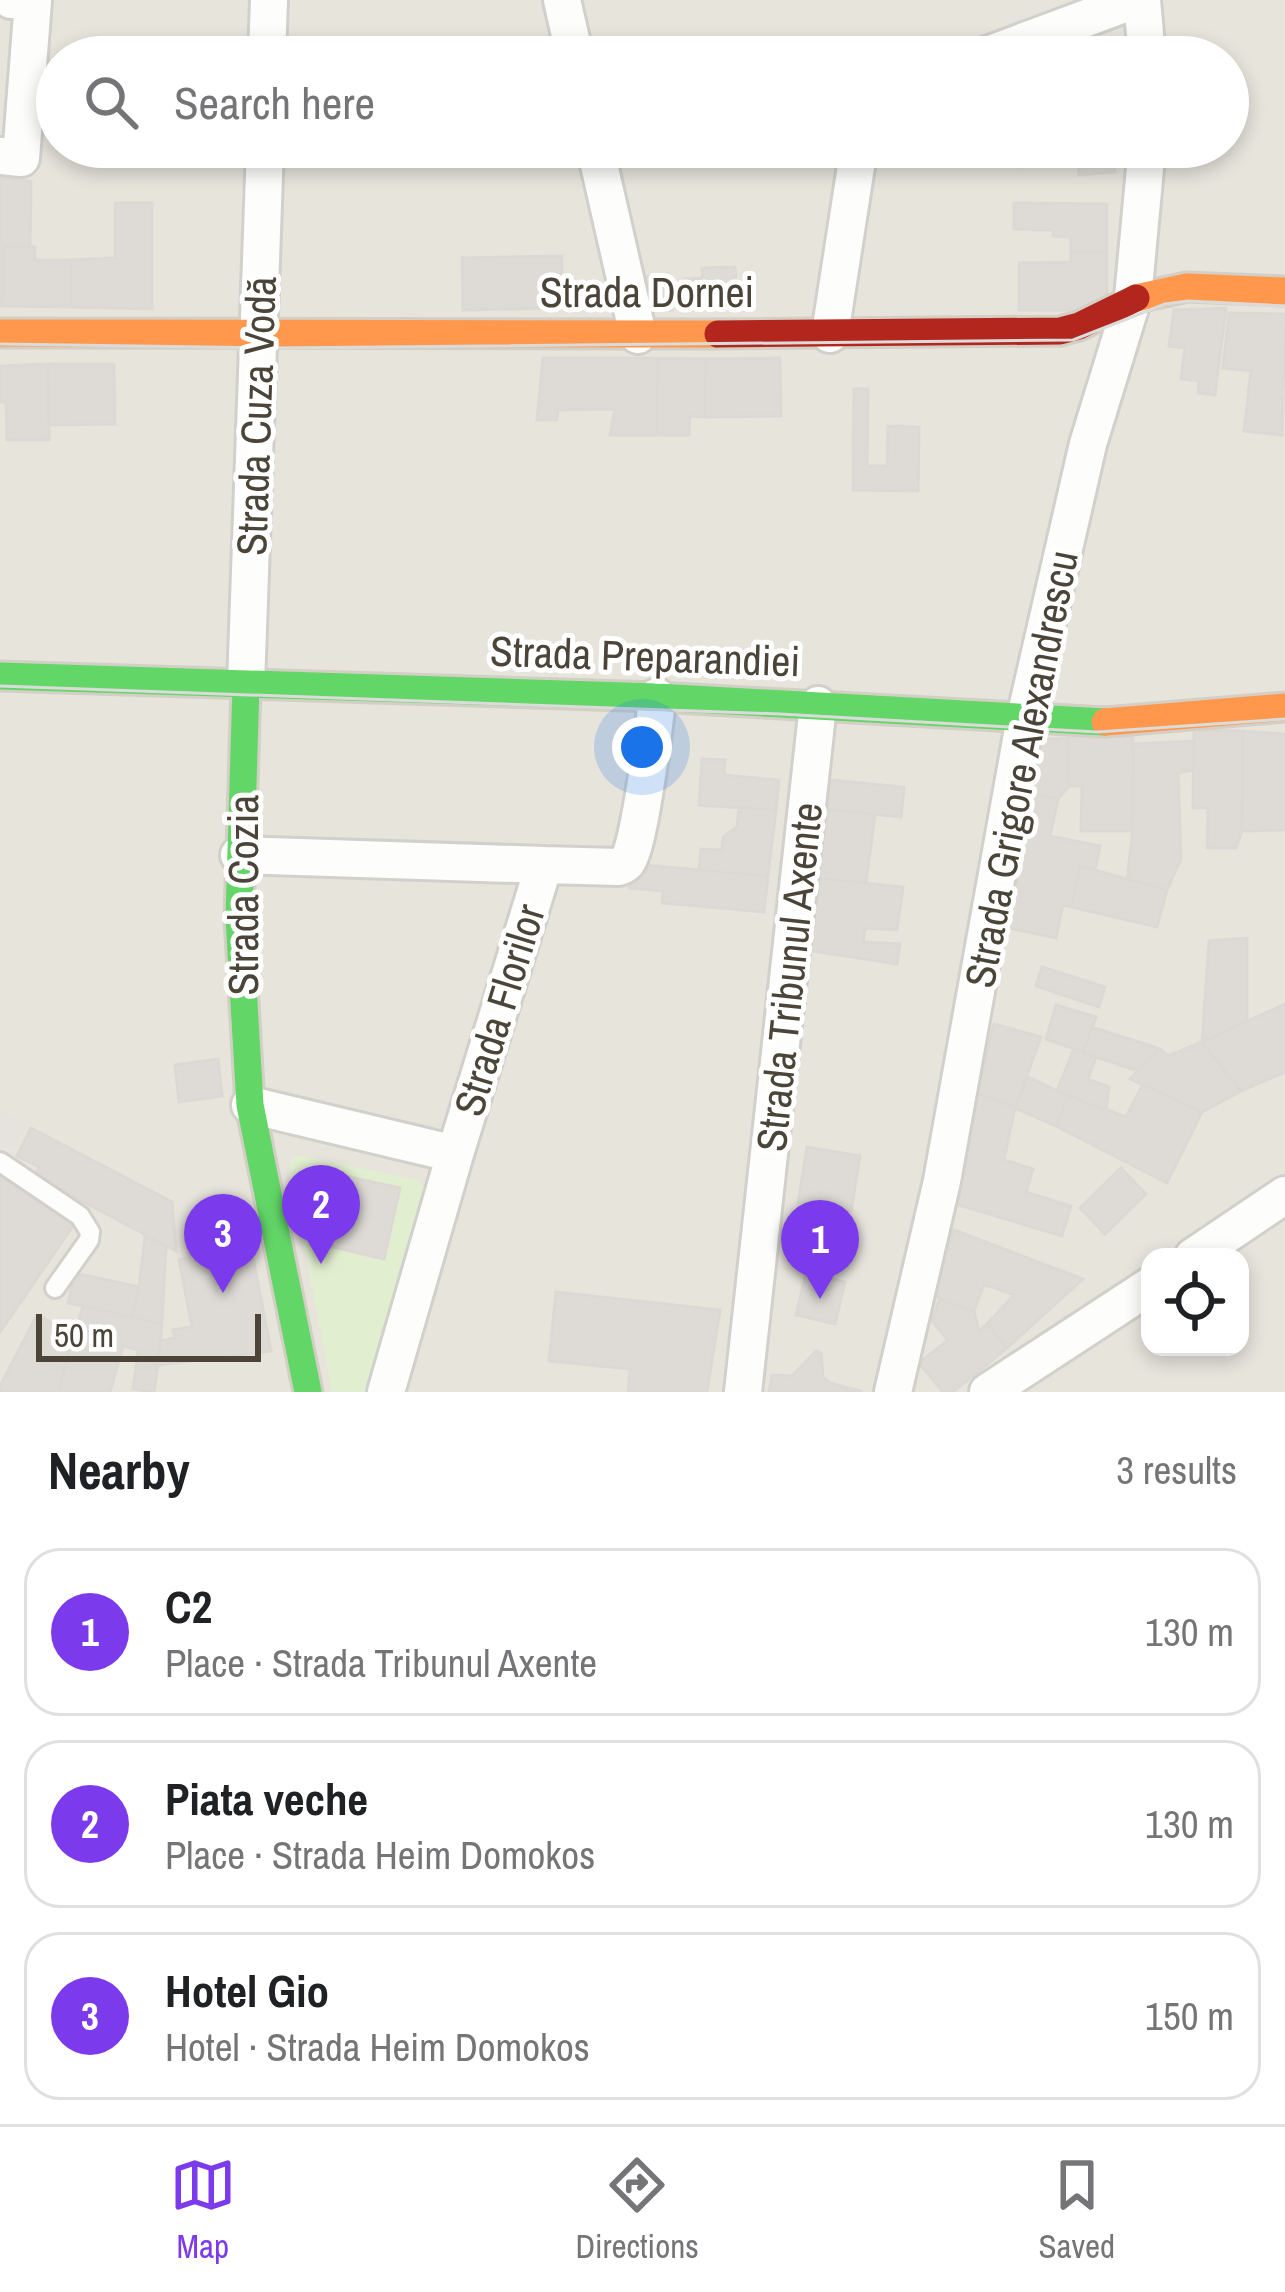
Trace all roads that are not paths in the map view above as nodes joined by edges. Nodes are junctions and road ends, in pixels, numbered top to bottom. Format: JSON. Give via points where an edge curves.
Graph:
{"nodes":[{"id":1,"x":11,"y":0,"type":"edge"},
{"id":2,"x":269,"y":0,"type":"edge"},
{"id":3,"x":562,"y":0,"type":"edge"},
{"id":4,"x":1139,"y":0,"type":"edge"},
{"id":5,"x":33,"y":1,"type":"edge"},
{"id":6,"x":268,"y":36,"type":"edge"},
{"id":7,"x":570,"y":36,"type":"edge"},
{"id":8,"x":1040,"y":36,"type":"edge"},
{"id":9,"x":1144,"y":36,"type":"edge"},
{"id":10,"x":0,"y":156,"type":"edge"},
{"id":11,"x":264,"y":168,"type":"edge"},
{"id":12,"x":601,"y":168,"type":"edge"},
{"id":13,"x":856,"y":168,"type":"edge"},
{"id":14,"x":1145,"y":168,"type":"edge"},
{"id":15,"x":1285,"y":291,"type":"edge"},
{"id":16,"x":1133,"y":298,"type":"junction"},
{"id":17,"x":0,"y":333,"type":"edge"},
{"id":18,"x":260,"y":334,"type":"junction"},
{"id":19,"x":638,"y":334,"type":"junction"},
{"id":20,"x":830,"y":334,"type":"junction"},
{"id":21,"x":0,"y":676,"type":"edge"},
{"id":22,"x":246,"y":685,"type":"junction"},
{"id":23,"x":657,"y":697,"type":"junction"},
{"id":24,"x":818,"y":704,"type":"junction"},
{"id":25,"x":1285,"y":707,"type":"edge"},
{"id":26,"x":1025,"y":718,"type":"junction"},
{"id":27,"x":238,"y":855,"type":"junction"},
{"id":28,"x":544,"y":866,"type":"junction"},
{"id":29,"x":250,"y":1106,"type":"junction"},
{"id":30,"x":455,"y":1154,"type":"junction"},
{"id":31,"x":0,"y":1162,"type":"edge"},
{"id":32,"x":1285,"y":1196,"type":"edge"},
{"id":33,"x":1207,"y":1248,"type":"edge"},
{"id":34,"x":55,"y":1288,"type":"dead end"},
{"id":35,"x":1141,"y":1292,"type":"edge"},
{"id":36,"x":308,"y":1392,"type":"edge"},
{"id":37,"x":386,"y":1392,"type":"edge"},
{"id":38,"x":743,"y":1392,"type":"edge"},
{"id":39,"x":892,"y":1392,"type":"edge"},
{"id":40,"x":988,"y":1392,"type":"edge"}],
"edges":[{"from":1,"to":5,"type":"street"},
{"from":2,"to":6,"type":"street"},
{"from":3,"to":7,"type":"street"},
{"from":4,"to":8,"type":"street"},
{"from":4,"to":9,"type":"street"},
{"from":5,"to":10,"type":"street","via":[[21,158]]},
{"from":11,"to":18,"type":"street","name":"Strada Cuza Vodă"},
{"from":12,"to":19,"type":"street"},
{"from":13,"to":20,"type":"street"},
{"from":14,"to":16,"type":"street","name":"Strada Grigore Alexandrescu"},
{"from":15,"to":16,"type":"main road","name":"Strada Dornei","via":[[1199,288]]},
{"from":16,"to":20,"type":"main road","name":"Strada Dornei","via":[[1060,331]]},
{"from":16,"to":26,"type":"street","name":"Strada Grigore Alexandrescu","via":[[1088,444]]},
{"from":17,"to":18,"type":"main road","name":"Strada Dornei"},
{"from":18,"to":19,"type":"main road","name":"Strada Dornei"},
{"from":18,"to":22,"type":"street","name":"Strada Cuza Vodă"},
{"from":19,"to":20,"type":"main road","name":"Strada Dornei"},
{"from":21,"to":22,"type":"main road","name":"Strada Preparandiei"},
{"from":22,"to":23,"type":"main road","name":"Strada Preparandiei"},
{"from":22,"to":27,"type":"main road","name":"Strada Cozia"},
{"from":23,"to":24,"type":"main road","name":"Strada Preparandiei"},
{"from":23,"to":28,"type":"street","name":"Strada Florilor","via":[[626,865]]},
{"from":24,"to":26,"type":"main road","name":"Strada Preparandiei"},
{"from":24,"to":38,"type":"street","name":"Strada Tribunul Axente"},
{"from":25,"to":26,"type":"main road","name":"Strada Preparandiei","via":[[1116,722]]},
{"from":26,"to":39,"type":"street","name":"Strada Grigore Alexandrescu","via":[[943,1181]]},
{"from":27,"to":28,"type":"street","name":"Strada Florilor"},
{"from":27,"to":29,"type":"main road","name":"Strada Cozia"},
{"from":28,"to":30,"type":"street","name":"Strada Florilor"},
{"from":29,"to":30,"type":"street"},
{"from":29,"to":36,"type":"main road","name":"Strada Cozia"},
{"from":30,"to":37,"type":"street","name":"Strada Florilor"},
{"from":31,"to":34,"type":"lane","via":[[80,1216],[90,1232]]},
{"from":32,"to":33,"type":"street"},
{"from":35,"to":40,"type":"street"}]}
